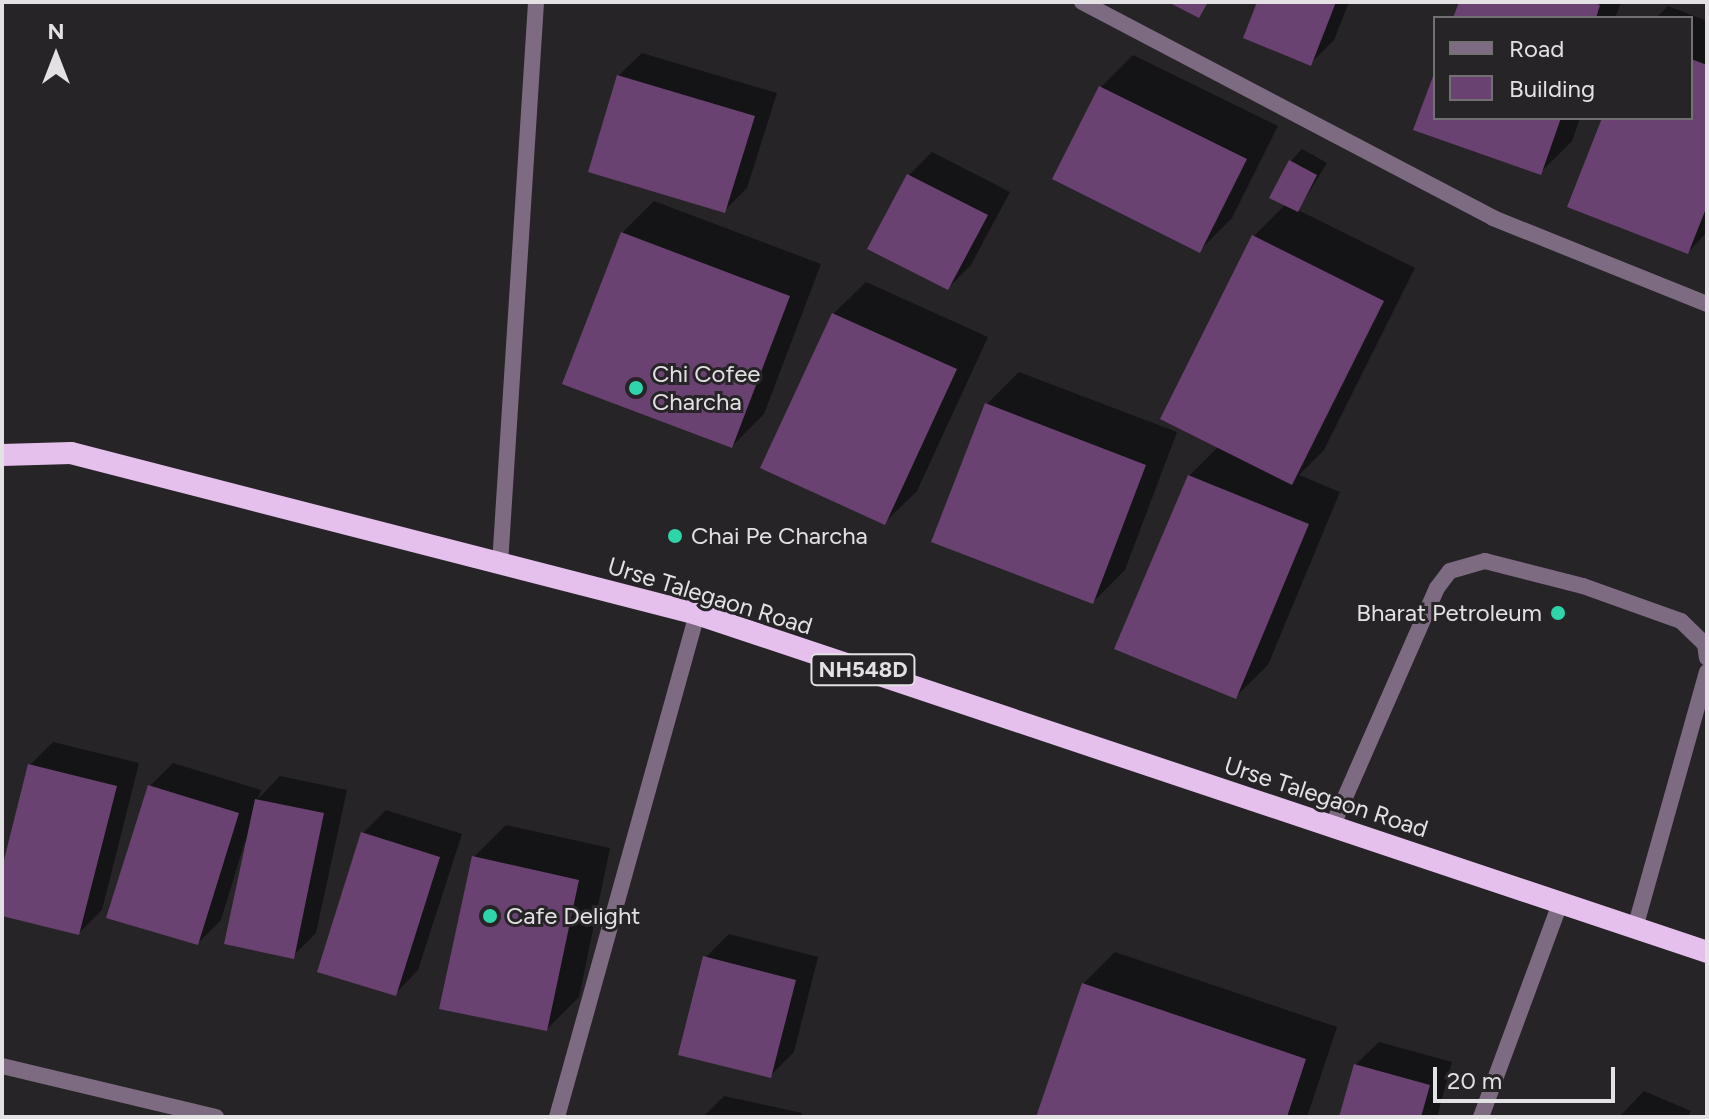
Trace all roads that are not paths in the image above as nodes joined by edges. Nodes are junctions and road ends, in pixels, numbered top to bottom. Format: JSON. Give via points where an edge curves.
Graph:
{"nodes":[{"id":1,"x":536,"y":2,"type":"edge"},
{"id":2,"x":1082,"y":2,"type":"edge"},
{"id":3,"x":1707,"y":304,"type":"edge"},
{"id":4,"x":2,"y":455,"type":"edge"},
{"id":5,"x":500,"y":564,"type":"junction"},
{"id":6,"x":697,"y":614,"type":"junction"},
{"id":7,"x":1707,"y":658,"type":"edge"},
{"id":8,"x":1707,"y":672,"type":"edge"},
{"id":9,"x":1332,"y":827,"type":"junction"},
{"id":10,"x":1560,"y":903,"type":"junction"},
{"id":11,"x":1635,"y":928,"type":"junction"},
{"id":12,"x":1707,"y":952,"type":"edge"},
{"id":13,"x":2,"y":1066,"type":"edge"},
{"id":14,"x":216,"y":1117,"type":"edge"},
{"id":15,"x":557,"y":1117,"type":"edge"},
{"id":16,"x":1481,"y":1117,"type":"edge"}],
"edges":[{"from":1,"to":5,"type":"street"},
{"from":2,"to":3,"type":"street","via":[[1493,218]]},
{"from":4,"to":5,"type":"highway","name":"Urse Talegaon Road","number":"NH548D","via":[[71,453]]},
{"from":5,"to":6,"type":"highway","name":"Urse Talegaon Road","number":"NH548D"},
{"from":6,"to":9,"type":"highway","name":"Urse Talegaon Road","number":"NH548D"},
{"from":6,"to":15,"type":"street"},
{"from":7,"to":9,"type":"street","via":[[1705,644],[1681,621],[1583,586],[1485,561],[1450,571],[1437,588]]},
{"from":8,"to":11,"type":"street"},
{"from":9,"to":10,"type":"highway","name":"Urse Talegaon Road","number":"NH548D"},
{"from":10,"to":11,"type":"highway","name":"Urse Talegaon Road","number":"NH548D"},
{"from":10,"to":16,"type":"street"},
{"from":11,"to":12,"type":"highway","name":"Urse Talegaon Road","number":"NH548D"},
{"from":13,"to":14,"type":"street"}]}
